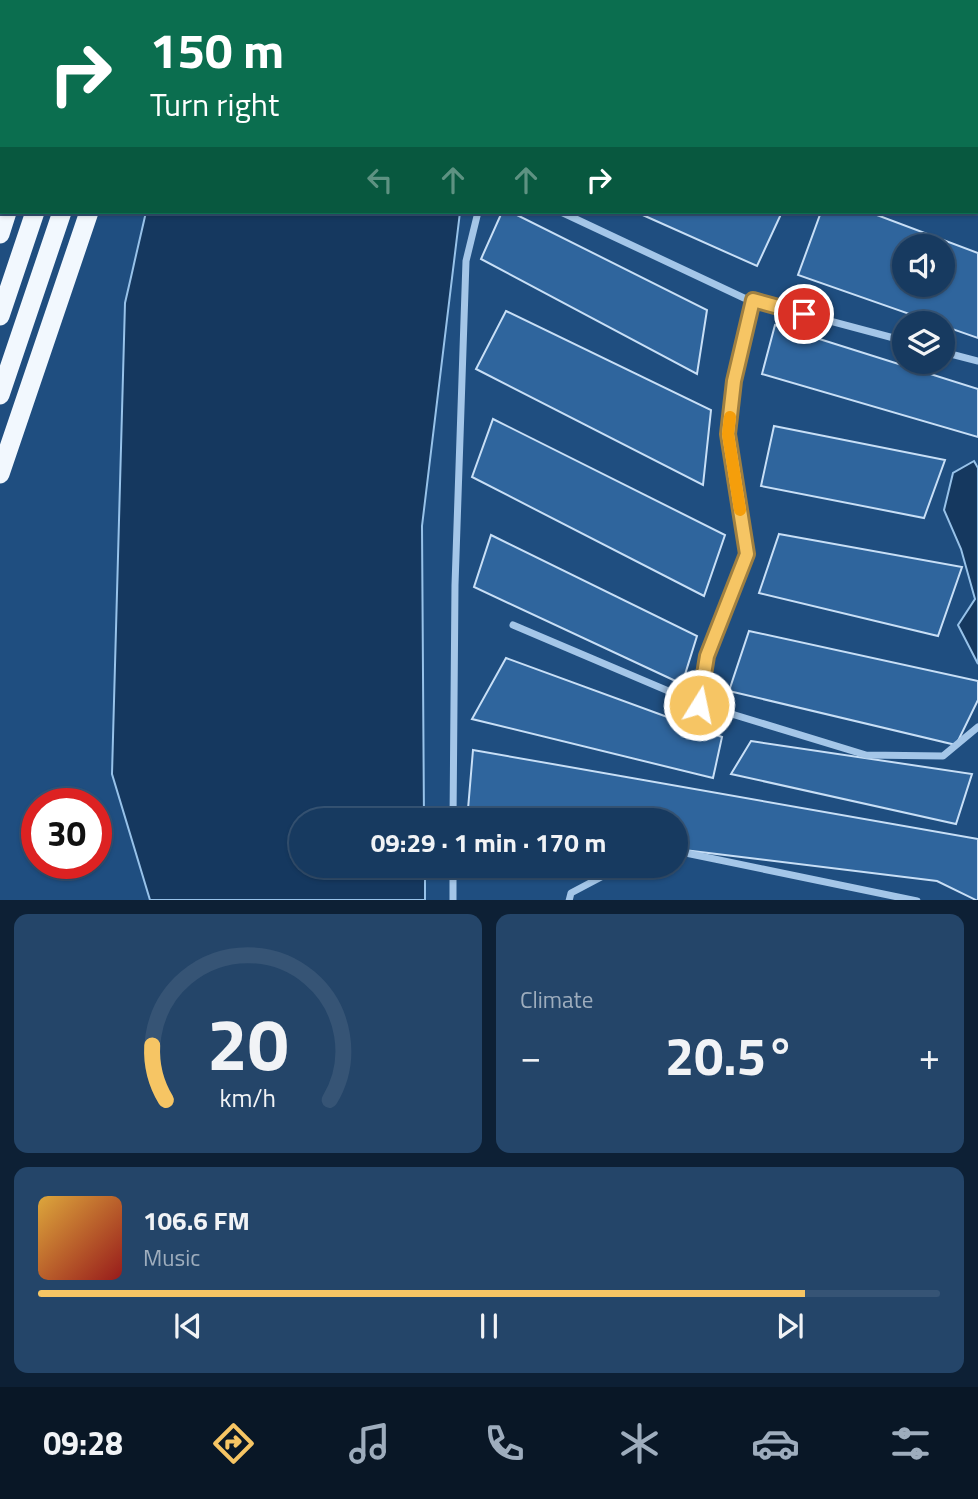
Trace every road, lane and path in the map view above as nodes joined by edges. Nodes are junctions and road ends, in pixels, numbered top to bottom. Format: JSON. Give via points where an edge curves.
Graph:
{"nodes":[{"id":1,"x":6,"y":214,"type":"edge"},
{"id":2,"x":34,"y":214,"type":"edge"},
{"id":3,"x":61,"y":214,"type":"edge"},
{"id":4,"x":88,"y":214,"type":"edge"},
{"id":5,"x":478,"y":214,"type":"edge"},
{"id":6,"x":565,"y":214,"type":"edge"},
{"id":7,"x":0,"y":234,"type":"edge"},
{"id":8,"x":753,"y":300,"type":"junction"},
{"id":9,"x":0,"y":316,"type":"edge"},
{"id":10,"x":892,"y":337,"type":"edge"},
{"id":11,"x":955,"y":355,"type":"edge"},
{"id":12,"x":978,"y":361,"type":"edge"},
{"id":13,"x":0,"y":395,"type":"edge"},
{"id":14,"x":0,"y":474,"type":"edge"},
{"id":15,"x":513,"y":625,"type":"dead end"},
{"id":16,"x":699,"y":705,"type":"junction"},
{"id":17,"x":978,"y":727,"type":"edge"},
{"id":18,"x":453,"y":808,"type":"edge"},
{"id":19,"x":688,"y":853,"type":"edge"},
{"id":20,"x":453,"y":878,"type":"edge"},
{"id":21,"x":599,"y":878,"type":"edge"},
{"id":22,"x":453,"y":900,"type":"edge"},
{"id":23,"x":569,"y":900,"type":"edge"},
{"id":24,"x":912,"y":900,"type":"edge"}],
"edges":[{"from":1,"to":7,"type":"highway"},
{"from":2,"to":9,"type":"highway"},
{"from":3,"to":13,"type":"highway"},
{"from":4,"to":14,"type":"highway"},
{"from":5,"to":18,"type":"street","via":[[466,261]]},
{"from":6,"to":8,"type":"street"},
{"from":8,"to":10,"type":"street"},
{"from":8,"to":16,"type":"street","via":[[734,381],[728,434],[747,554],[707,656]]},
{"from":11,"to":12,"type":"street"},
{"from":15,"to":16,"type":"street"},
{"from":16,"to":17,"type":"street","via":[[866,755],[943,755]]},
{"from":19,"to":24,"type":"street"},
{"from":20,"to":22,"type":"street"},
{"from":21,"to":23,"type":"street","via":[[571,893]]}]}
